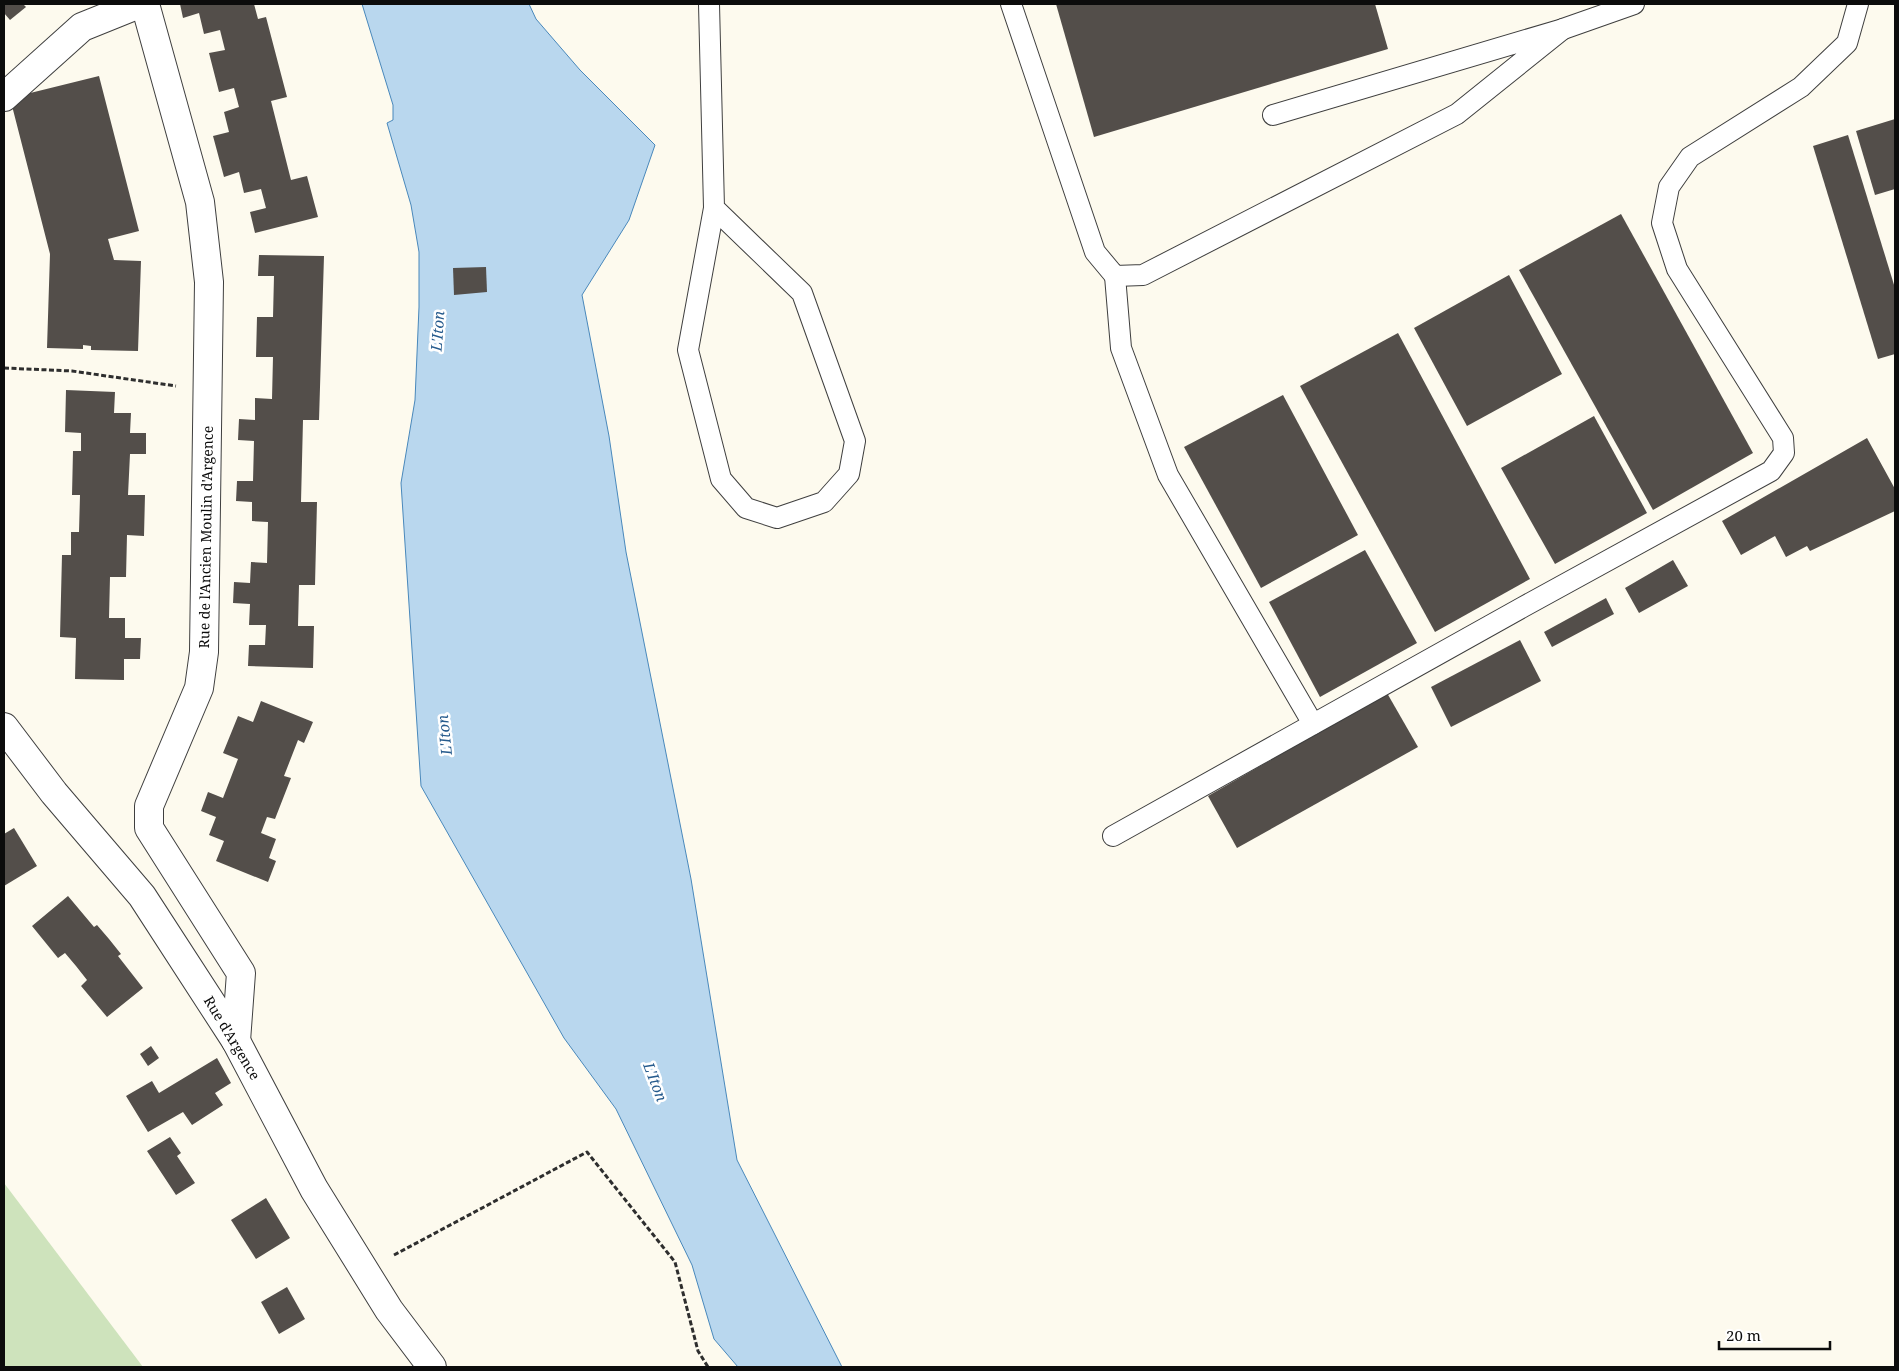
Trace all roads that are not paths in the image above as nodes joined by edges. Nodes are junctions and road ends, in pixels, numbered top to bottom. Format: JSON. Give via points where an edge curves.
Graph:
{"nodes":[{"id":1,"x":139,"y":4,"type":"edge"},
{"id":2,"x":145,"y":4,"type":"edge"},
{"id":3,"x":709,"y":4,"type":"edge"},
{"id":4,"x":1010,"y":4,"type":"edge"},
{"id":5,"x":1634,"y":4,"type":"edge"},
{"id":6,"x":1858,"y":4,"type":"edge"},
{"id":7,"x":1563,"y":29,"type":"junction"},
{"id":8,"x":4,"y":97,"type":"edge"},
{"id":9,"x":1273,"y":115,"type":"dead end"},
{"id":10,"x":714,"y":208,"type":"junction"},
{"id":11,"x":1115,"y":276,"type":"junction"},
{"id":12,"x":1313,"y":724,"type":"junction"},
{"id":13,"x":4,"y":727,"type":"edge"},
{"id":14,"x":1113,"y":836,"type":"dead end"},
{"id":15,"x":236,"y":1041,"type":"junction"},
{"id":16,"x":432,"y":1367,"type":"edge"}],
"edges":[{"from":1,"to":8,"type":"street","via":[[82,27]]},
{"from":2,"to":15,"type":"street","name":"Rue de l'Ancien Moulin d'Argence","via":[[200,202],[209,282],[204,652],[199,688],[150,806],[150,828],[241,973]]},
{"from":3,"to":10,"type":"lane"},
{"from":4,"to":11,"type":"lane","via":[[1095,252]]},
{"from":5,"to":7,"type":"lane"},
{"from":6,"to":12,"type":"lane","via":[[1847,43],[1802,87],[1690,157],[1669,187],[1662,223],[1677,269],[1783,438],[1784,453],[1771,471]]},
{"from":7,"to":9,"type":"lane"},
{"from":7,"to":11,"type":"lane","via":[[1457,114],[1143,275]]},
{"from":10,"to":10,"type":"lane","via":[[688,350],[721,479],[746,508],[777,518],[824,502],[849,474],[856,441],[802,293]]},
{"from":11,"to":12,"type":"lane","via":[[1121,348],[1168,476]]},
{"from":12,"to":14,"type":"lane"},
{"from":13,"to":15,"type":"street","name":"Rue d'Argence","via":[[54,793],[142,896]]},
{"from":15,"to":16,"type":"street","name":"Rue d'Argence","via":[[314,1190],[389,1310]]}]}
